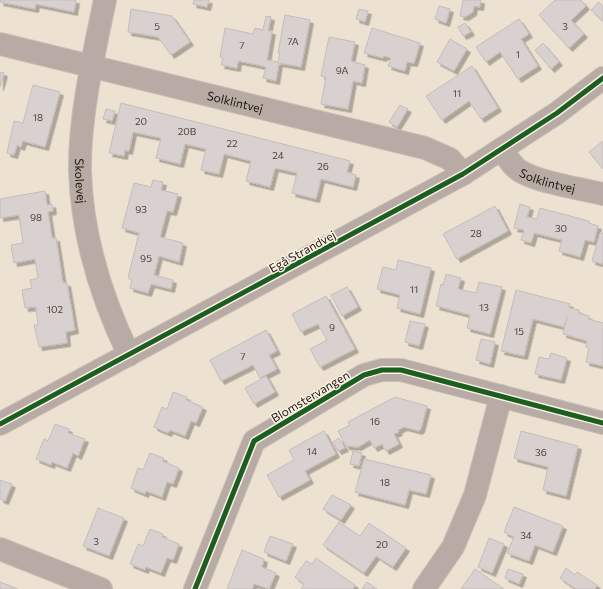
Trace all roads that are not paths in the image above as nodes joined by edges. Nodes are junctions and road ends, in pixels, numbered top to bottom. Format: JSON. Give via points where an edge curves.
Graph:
{"nodes":[{"id":1,"x":105,"y":0,"type":"edge"},
{"id":2,"x":0,"y":44,"type":"edge"},
{"id":3,"x":92,"y":68,"type":"junction"},
{"id":4,"x":603,"y":78,"type":"edge"},
{"id":5,"x":502,"y":149,"type":"junction"},
{"id":6,"x":463,"y":174,"type":"junction"},
{"id":7,"x":603,"y":194,"type":"edge"},
{"id":8,"x":129,"y":355,"type":"junction"},
{"id":9,"x":501,"y":396,"type":"junction"},
{"id":10,"x":603,"y":423,"type":"edge"},
{"id":11,"x":0,"y":424,"type":"edge"},
{"id":12,"x":0,"y":549,"type":"edge"},
{"id":13,"x":101,"y":589,"type":"edge"},
{"id":14,"x":196,"y":589,"type":"edge"},
{"id":15,"x":424,"y":589,"type":"edge"}],
"edges":[{"from":1,"to":3,"type":"street","name":"Skolevej"},
{"from":2,"to":3,"type":"street","name":"Solklintvej"},
{"from":3,"to":6,"type":"street","name":"Solklintvej","via":[[425,148],[450,159]]},
{"from":3,"to":8,"type":"street","name":"Skolevej","via":[[82,129],[80,170],[83,211],[99,283]]},
{"from":4,"to":5,"type":"street","name":"Egå Strandvej","via":[[557,113]]},
{"from":5,"to":6,"type":"street","name":"Egå Strandvej"},
{"from":5,"to":7,"type":"street","name":"Solklintvej","via":[[519,170]]},
{"from":6,"to":8,"type":"street","name":"Egå Strandvej"},
{"from":8,"to":11,"type":"street","name":"Egå Strandvej"},
{"from":9,"to":10,"type":"street","name":"Blomstervangen"},
{"from":9,"to":14,"type":"street","name":"Blomstervangen","via":[[401,370],[382,370],[364,375],[254,441]]},
{"from":9,"to":15,"type":"street","via":[[475,495],[453,547]]},
{"from":12,"to":13,"type":"street"}]}
